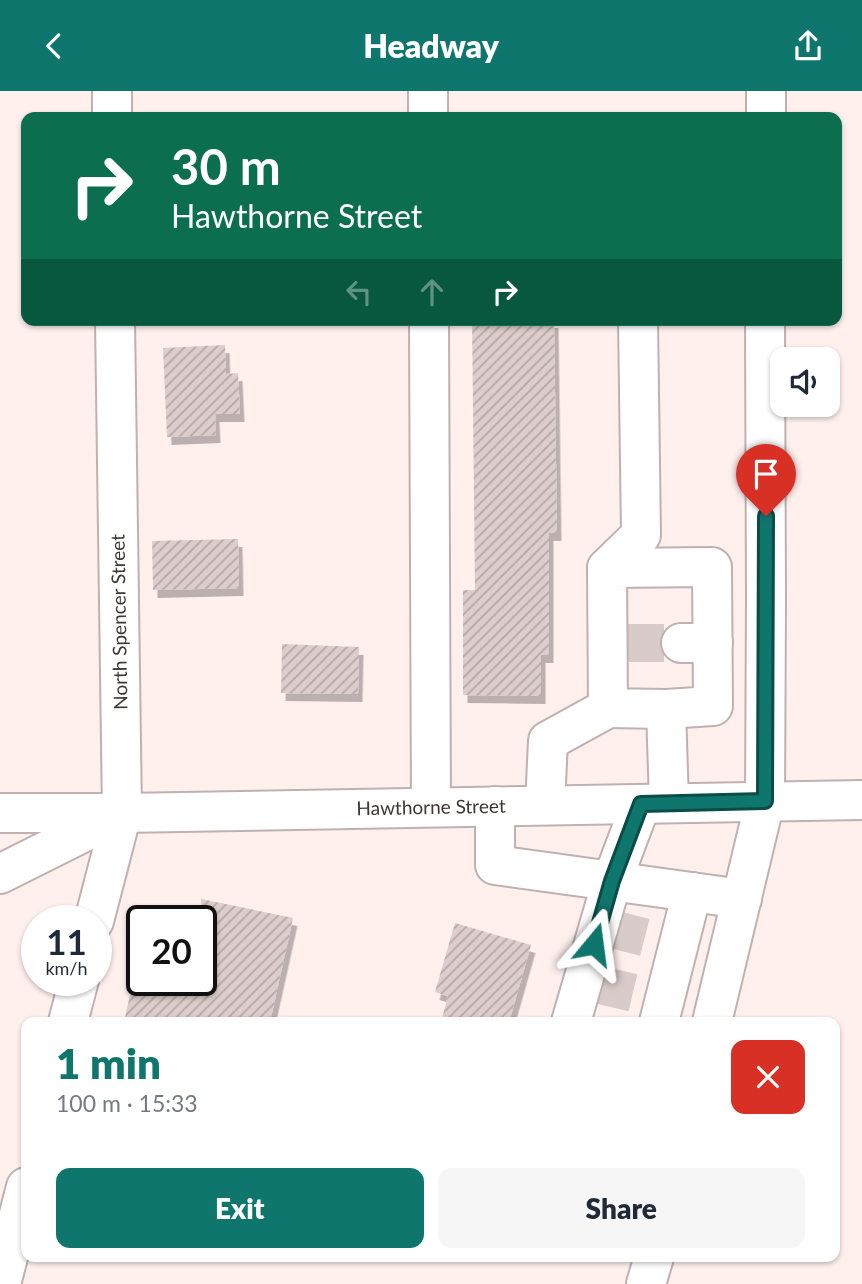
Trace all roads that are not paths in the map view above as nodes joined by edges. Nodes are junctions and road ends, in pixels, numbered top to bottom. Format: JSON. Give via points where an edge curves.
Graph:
{"nodes":[{"id":1,"x":112,"y":91,"type":"edge"},
{"id":2,"x":428,"y":91,"type":"edge"},
{"id":3,"x":766,"y":91,"type":"edge"},
{"id":4,"x":112,"y":112,"type":"edge"},
{"id":5,"x":428,"y":112,"type":"edge"},
{"id":6,"x":766,"y":112,"type":"edge"},
{"id":7,"x":115,"y":326,"type":"edge"},
{"id":8,"x":429,"y":326,"type":"edge"},
{"id":9,"x":638,"y":326,"type":"edge"},
{"id":10,"x":765,"y":326,"type":"edge"},
{"id":11,"x":607,"y":568,"type":"junction"},
{"id":12,"x":712,"y":599,"type":"junction"},
{"id":13,"x":766,"y":600,"type":"junction"},
{"id":14,"x":713,"y":681,"type":"junction"},
{"id":15,"x":766,"y":682,"type":"junction"},
{"id":16,"x":608,"y":708,"type":"junction"},
{"id":17,"x":666,"y":709,"type":"junction"},
{"id":18,"x":862,"y":800,"type":"edge"},
{"id":19,"x":765,"y":801,"type":"junction"},
{"id":20,"x":655,"y":803,"type":"junction"},
{"id":21,"x":545,"y":805,"type":"junction"},
{"id":22,"x":495,"y":806,"type":"junction"},
{"id":23,"x":431,"y":807,"type":"junction"},
{"id":24,"x":0,"y":813,"type":"edge"},
{"id":25,"x":122,"y":813,"type":"junction"},
{"id":26,"x":0,"y":874,"type":"edge"},
{"id":27,"x":612,"y":881,"type":"junction"},
{"id":28,"x":692,"y":892,"type":"junction"},
{"id":29,"x":742,"y":899,"type":"junction"},
{"id":30,"x":98,"y":905,"type":"edge"},
{"id":31,"x":75,"y":996,"type":"edge"},
{"id":32,"x":655,"y":1006,"type":"edge"},
{"id":33,"x":69,"y":1017,"type":"edge"},
{"id":34,"x":573,"y":1017,"type":"edge"},
{"id":35,"x":713,"y":1017,"type":"edge"},
{"id":36,"x":21,"y":1206,"type":"edge"},
{"id":37,"x":652,"y":1262,"type":"edge"},
{"id":38,"x":1,"y":1284,"type":"edge"},
{"id":39,"x":646,"y":1284,"type":"edge"}],
"edges":[{"from":1,"to":4,"type":"street"},
{"from":2,"to":5,"type":"street"},
{"from":3,"to":6,"type":"street"},
{"from":7,"to":25,"type":"street","name":"North Spencer Street"},
{"from":8,"to":23,"type":"street"},
{"from":9,"to":11,"type":"street","via":[[641,535]]},
{"from":10,"to":13,"type":"street"},
{"from":11,"to":12,"type":"street","via":[[712,567]]},
{"from":11,"to":16,"type":"street","via":[[617,643]]},
{"from":12,"to":13,"type":"street"},
{"from":12,"to":14,"type":"street","via":[[697,643]]},
{"from":13,"to":15,"type":"street"},
{"from":14,"to":15,"type":"street"},
{"from":14,"to":17,"type":"street","via":[[713,706]]},
{"from":15,"to":19,"type":"street"},
{"from":16,"to":17,"type":"street"},
{"from":16,"to":21,"type":"street","via":[[548,741]]},
{"from":17,"to":20,"type":"street"},
{"from":18,"to":19,"type":"street","name":"Hawthorne Street"},
{"from":19,"to":20,"type":"street","name":"Hawthorne Street"},
{"from":19,"to":29,"type":"street"},
{"from":20,"to":21,"type":"street","name":"Hawthorne Street"},
{"from":20,"to":27,"type":"street"},
{"from":21,"to":22,"type":"street","name":"Hawthorne Street"},
{"from":22,"to":23,"type":"street","name":"Hawthorne Street"},
{"from":22,"to":27,"type":"street","via":[[495,865]]},
{"from":23,"to":25,"type":"street","name":"Hawthorne Street"},
{"from":24,"to":25,"type":"street","name":"Hawthorne Street"},
{"from":25,"to":26,"type":"street"},
{"from":25,"to":30,"type":"street","name":"North Spencer Street"},
{"from":27,"to":28,"type":"street"},
{"from":27,"to":34,"type":"street","via":[[589,983]]},
{"from":28,"to":29,"type":"street"},
{"from":28,"to":32,"type":"street","via":[[669,943]]},
{"from":29,"to":35,"type":"street"},
{"from":31,"to":33,"type":"street"},
{"from":36,"to":38,"type":"street"},
{"from":37,"to":39,"type":"street"}]}
